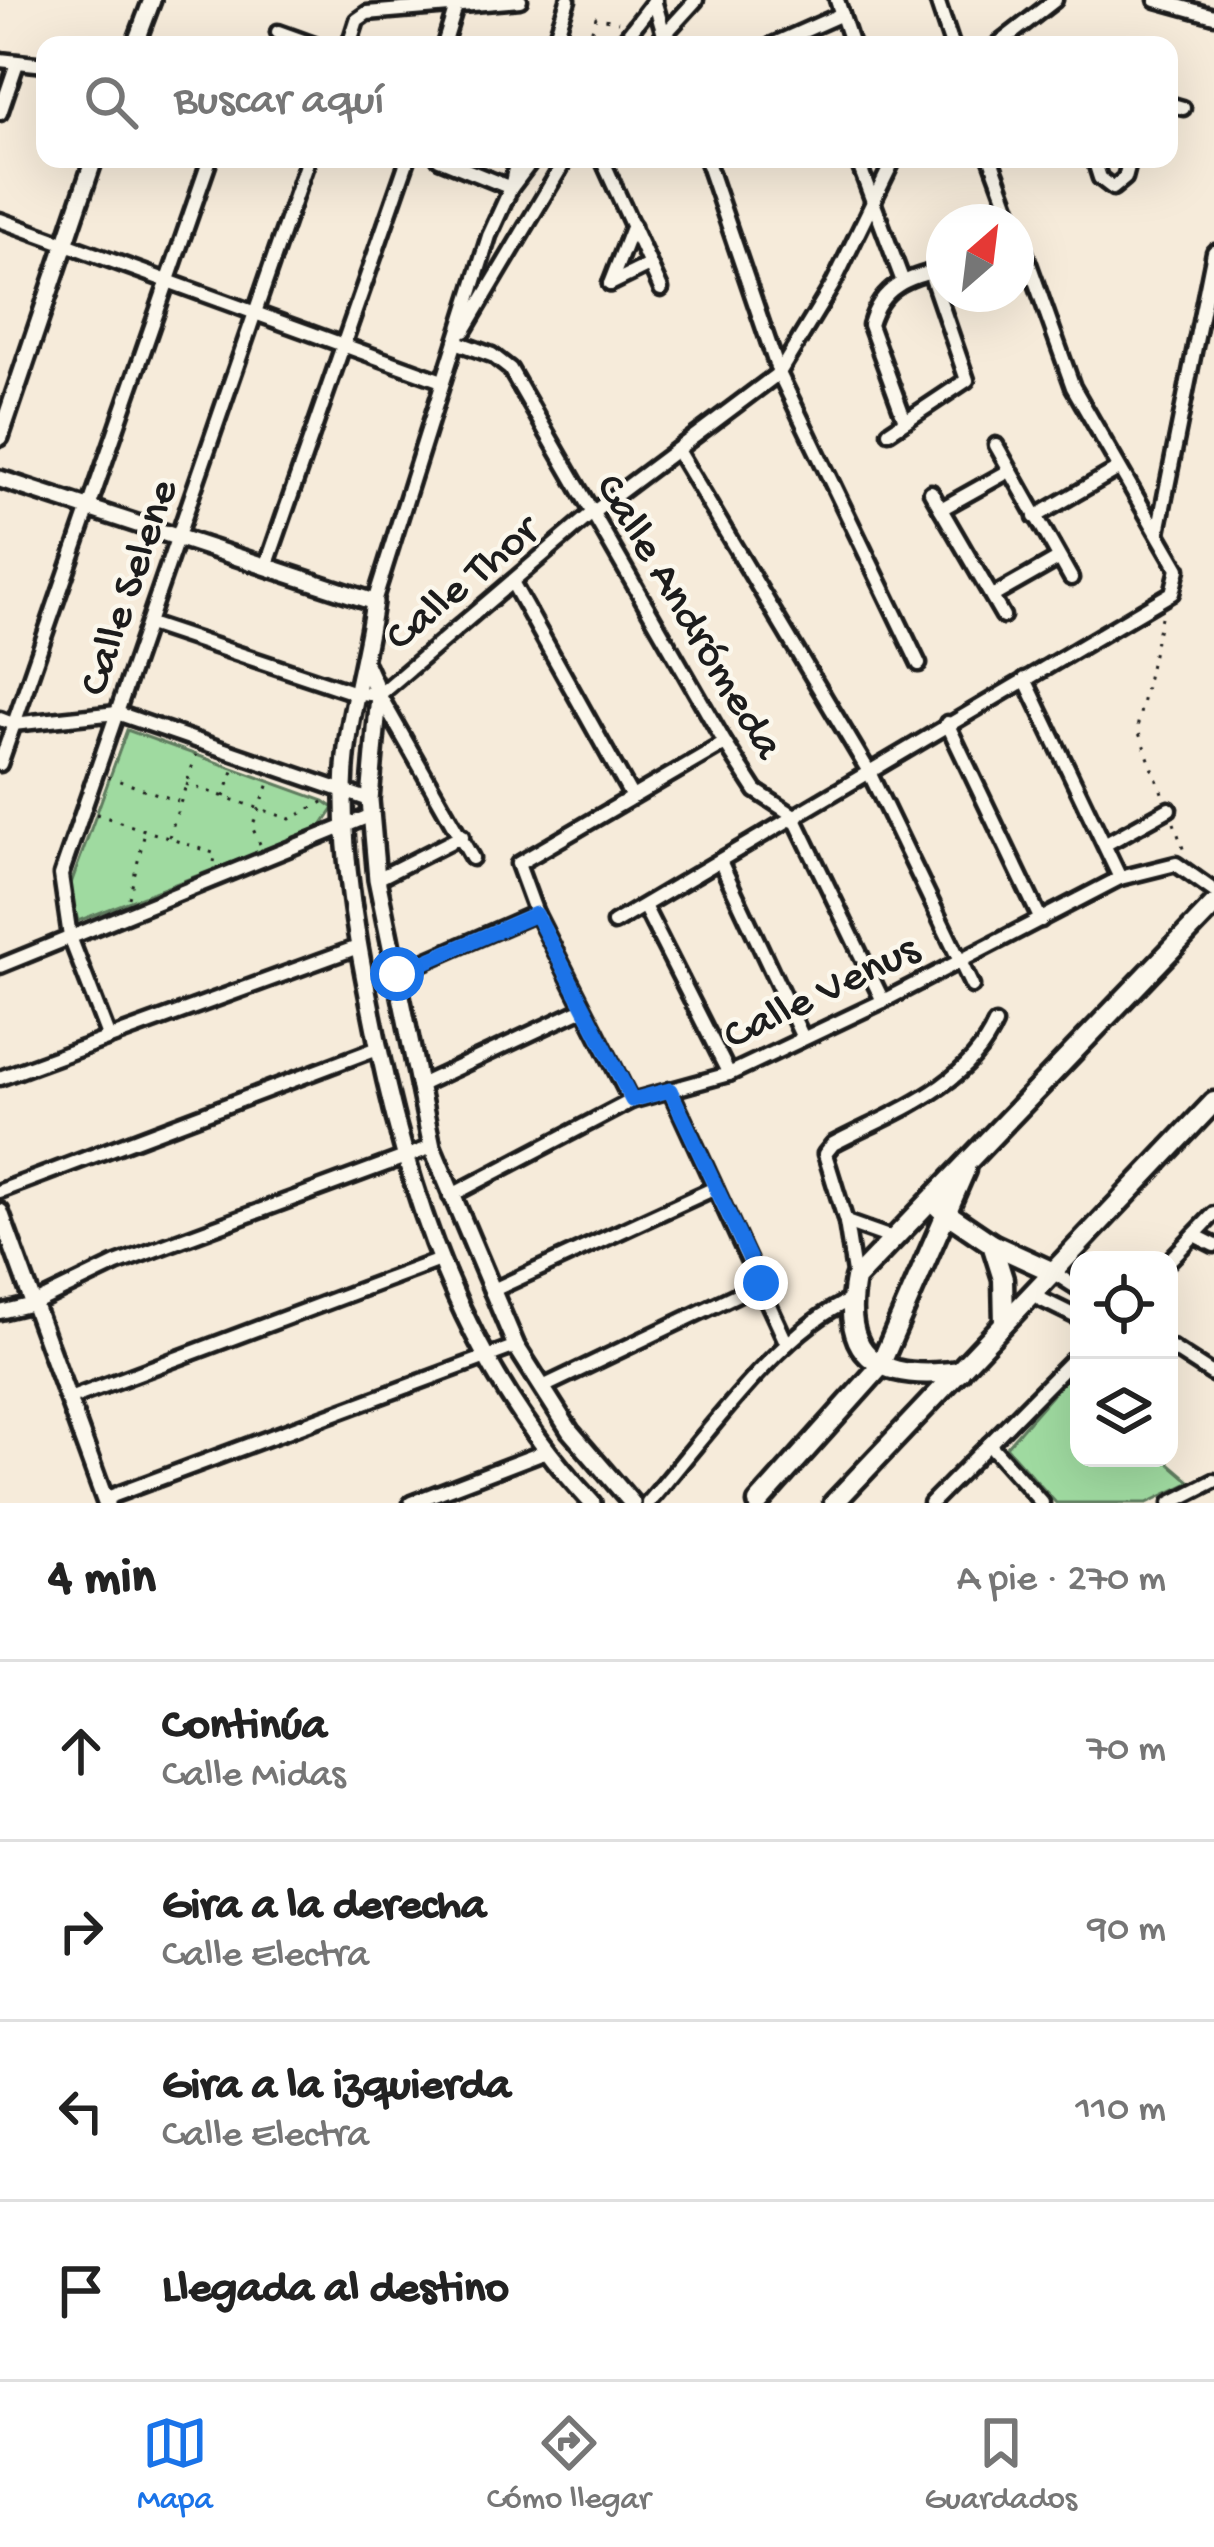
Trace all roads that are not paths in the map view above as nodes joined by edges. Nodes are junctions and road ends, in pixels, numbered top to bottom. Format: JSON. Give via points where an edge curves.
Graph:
{"nodes":[{"id":1,"x":152,"y":0,"type":"edge"},
{"id":2,"x":520,"y":0,"type":"edge"},
{"id":3,"x":568,"y":0,"type":"edge"},
{"id":4,"x":654,"y":0,"type":"edge"},
{"id":5,"x":696,"y":0,"type":"edge"},
{"id":6,"x":937,"y":0,"type":"edge"},
{"id":7,"x":1055,"y":0,"type":"edge"},
{"id":8,"x":1156,"y":0,"type":"edge"},
{"id":9,"x":456,"y":6,"type":"junction"},
{"id":10,"x":840,"y":7,"type":"edge"},
{"id":11,"x":1214,"y":16,"type":"edge"},
{"id":12,"x":278,"y":32,"type":"dead end"},
{"id":13,"x":138,"y":36,"type":"edge"},
{"id":14,"x":289,"y":36,"type":"edge"},
{"id":15,"x":352,"y":36,"type":"edge"},
{"id":16,"x":447,"y":36,"type":"edge"},
{"id":17,"x":556,"y":36,"type":"edge"},
{"id":18,"x":627,"y":36,"type":"edge"},
{"id":19,"x":661,"y":36,"type":"edge"},
{"id":20,"x":666,"y":36,"type":"edge"},
{"id":21,"x":788,"y":36,"type":"edge"},
{"id":22,"x":849,"y":36,"type":"edge"},
{"id":23,"x":949,"y":36,"type":"edge"},
{"id":24,"x":1009,"y":36,"type":"edge"},
{"id":25,"x":0,"y":60,"type":"edge"},
{"id":26,"x":17,"y":63,"type":"junction"},
{"id":27,"x":36,"y":64,"type":"edge"},
{"id":28,"x":0,"y":113,"type":"edge"},
{"id":29,"x":91,"y":168,"type":"edge"},
{"id":30,"x":207,"y":168,"type":"edge"},
{"id":31,"x":305,"y":168,"type":"edge"},
{"id":32,"x":405,"y":168,"type":"edge"},
{"id":33,"x":461,"y":168,"type":"edge"},
{"id":34,"x":515,"y":168,"type":"edge"},
{"id":35,"x":526,"y":168,"type":"edge"},
{"id":36,"x":561,"y":168,"type":"edge"},
{"id":37,"x":606,"y":168,"type":"edge"},
{"id":38,"x":709,"y":168,"type":"edge"},
{"id":39,"x":860,"y":168,"type":"edge"},
{"id":40,"x":890,"y":168,"type":"edge"},
{"id":41,"x":994,"y":168,"type":"edge"},
{"id":42,"x":1097,"y":168,"type":"edge"},
{"id":43,"x":1128,"y":168,"type":"edge"},
{"id":44,"x":511,"y":188,"type":"junction"},
{"id":45,"x":1007,"y":204,"type":"edge"},
{"id":46,"x":875,"y":206,"type":"junction"},
{"id":47,"x":0,"y":220,"type":"edge"},
{"id":48,"x":633,"y":225,"type":"junction"},
{"id":49,"x":63,"y":245,"type":"junction"},
{"id":50,"x":1214,"y":252,"type":"edge"},
{"id":51,"x":649,"y":265,"type":"junction"},
{"id":52,"x":926,"y":274,"type":"edge"},
{"id":53,"x":1034,"y":278,"type":"edge"},
{"id":54,"x":902,"y":280,"type":"junction"},
{"id":55,"x":168,"y":284,"type":"junction"},
{"id":56,"x":661,"y":289,"type":"dead end"},
{"id":57,"x":948,"y":312,"type":"edge"},
{"id":58,"x":255,"y":316,"type":"junction"},
{"id":59,"x":457,"y":342,"type":"junction"},
{"id":60,"x":342,"y":347,"type":"junction"},
{"id":61,"x":779,"y":373,"type":"junction"},
{"id":62,"x":442,"y":381,"type":"junction"},
{"id":63,"x":905,"y":421,"type":"junction"},
{"id":64,"x":889,"y":432,"type":"dead end"},
{"id":65,"x":0,"y":437,"type":"edge"},
{"id":66,"x":996,"y":446,"type":"dead end"},
{"id":67,"x":677,"y":450,"type":"junction"},
{"id":68,"x":1118,"y":469,"type":"junction"},
{"id":69,"x":1009,"y":471,"type":"junction"},
{"id":70,"x":0,"y":479,"type":"edge"},
{"id":71,"x":931,"y":492,"type":"dead end"},
{"id":72,"x":90,"y":508,"type":"junction"},
{"id":73,"x":941,"y":509,"type":"junction"},
{"id":74,"x":591,"y":514,"type":"junction"},
{"id":75,"x":1036,"y":517,"type":"junction"},
{"id":76,"x":1157,"y":533,"type":"junction"},
{"id":77,"x":180,"y":536,"type":"junction"},
{"id":78,"x":1058,"y":559,"type":"junction"},
{"id":79,"x":266,"y":567,"type":"junction"},
{"id":80,"x":1071,"y":578,"type":"dead end"},
{"id":81,"x":512,"y":582,"type":"junction"},
{"id":82,"x":993,"y":596,"type":"junction"},
{"id":83,"x":374,"y":602,"type":"junction"},
{"id":84,"x":1003,"y":616,"type":"dead end"},
{"id":85,"x":149,"y":624,"type":"junction"},
{"id":86,"x":919,"y":664,"type":"dead end"},
{"id":87,"x":366,"y":666,"type":"junction"},
{"id":88,"x":1025,"y":679,"type":"junction"},
{"id":89,"x":352,"y":692,"type":"junction"},
{"id":90,"x":380,"y":695,"type":"junction"},
{"id":91,"x":117,"y":713,"type":"junction"},
{"id":92,"x":6,"y":721,"type":"edge"},
{"id":93,"x":947,"y":724,"type":"junction"},
{"id":94,"x":725,"y":742,"type":"junction"},
{"id":95,"x":0,"y":764,"type":"edge"},
{"id":96,"x":868,"y":770,"type":"junction"},
{"id":97,"x":344,"y":791,"type":"junction"},
{"id":98,"x":632,"y":797,"type":"junction"},
{"id":99,"x":371,"y":808,"type":"junction"},
{"id":100,"x":1169,"y":809,"type":"road end"},
{"id":101,"x":793,"y":815,"type":"junction"},
{"id":102,"x":347,"y":826,"type":"junction"},
{"id":103,"x":462,"y":836,"type":"junction"},
{"id":104,"x":1106,"y":844,"type":"junction"},
{"id":105,"x":472,"y":858,"type":"dead end"},
{"id":106,"x":720,"y":861,"type":"junction"},
{"id":107,"x":1120,"y":878,"type":"junction"},
{"id":108,"x":377,"y":879,"type":"junction"},
{"id":109,"x":1214,"y":891,"type":"edge"},
{"id":110,"x":1214,"y":905,"type":"edge"},
{"id":111,"x":644,"y":906,"type":"junction"},
{"id":112,"x":536,"y":914,"type":"junction"},
{"id":113,"x":1041,"y":920,"type":"junction"},
{"id":114,"x":614,"y":923,"type":"dead end"},
{"id":115,"x":70,"y":937,"type":"junction"},
{"id":116,"x":358,"y":947,"type":"junction"},
{"id":117,"x":960,"y":961,"type":"junction"},
{"id":118,"x":0,"y":966,"type":"edge"},
{"id":119,"x":397,"y":974,"type":"junction"},
{"id":120,"x":972,"y":986,"type":"dead end"},
{"id":121,"x":883,"y":1001,"type":"junction"},
{"id":122,"x":583,"y":1009,"type":"junction"},
{"id":123,"x":995,"y":1024,"type":"dead end"},
{"id":124,"x":803,"y":1037,"type":"junction"},
{"id":125,"x":109,"y":1038,"type":"junction"},
{"id":126,"x":378,"y":1048,"type":"junction"},
{"id":127,"x":729,"y":1074,"type":"junction"},
{"id":128,"x":0,"y":1078,"type":"edge"},
{"id":129,"x":418,"y":1086,"type":"junction"},
{"id":130,"x":670,"y":1090,"type":"junction"},
{"id":131,"x":632,"y":1100,"type":"junction"},
{"id":132,"x":1214,"y":1102,"type":"edge"},
{"id":133,"x":432,"y":1147,"type":"junction"},
{"id":134,"x":402,"y":1158,"type":"junction"},
{"id":135,"x":715,"y":1188,"type":"junction"},
{"id":136,"x":0,"y":1191,"type":"edge"},
{"id":137,"x":450,"y":1196,"type":"junction"},
{"id":138,"x":938,"y":1207,"type":"junction"},
{"id":139,"x":1214,"y":1214,"type":"edge"},
{"id":140,"x":1,"y":1217,"type":"edge"},
{"id":141,"x":846,"y":1222,"type":"junction"},
{"id":142,"x":1194,"y":1234,"type":"junction"},
{"id":143,"x":894,"y":1239,"type":"junction"},
{"id":144,"x":992,"y":1244,"type":"junction"},
{"id":145,"x":1214,"y":1246,"type":"edge"},
{"id":146,"x":1178,"y":1251,"type":"edge"},
{"id":147,"x":437,"y":1261,"type":"junction"},
{"id":148,"x":1051,"y":1271,"type":"junction"},
{"id":149,"x":855,"y":1279,"type":"junction"},
{"id":150,"x":761,"y":1283,"type":"junction"},
{"id":151,"x":1070,"y":1283,"type":"edge"},
{"id":152,"x":491,"y":1291,"type":"junction"},
{"id":153,"x":1030,"y":1294,"type":"junction"},
{"id":154,"x":851,"y":1300,"type":"junction"},
{"id":155,"x":32,"y":1304,"type":"junction"},
{"id":156,"x":0,"y":1312,"type":"edge"},
{"id":157,"x":1070,"y":1314,"type":"edge"},
{"id":158,"x":1004,"y":1323,"type":"junction"},
{"id":159,"x":787,"y":1344,"type":"junction"},
{"id":160,"x":516,"y":1346,"type":"junction"},
{"id":161,"x":1178,"y":1352,"type":"edge"},
{"id":162,"x":484,"y":1357,"type":"junction"},
{"id":163,"x":1073,"y":1359,"type":"edge"},
{"id":164,"x":879,"y":1368,"type":"junction"},
{"id":165,"x":960,"y":1371,"type":"junction"},
{"id":166,"x":1214,"y":1375,"type":"edge"},
{"id":167,"x":543,"y":1388,"type":"junction"},
{"id":168,"x":68,"y":1399,"type":"junction"},
{"id":169,"x":989,"y":1444,"type":"junction"},
{"id":170,"x":544,"y":1452,"type":"junction"},
{"id":171,"x":1214,"y":1481,"type":"edge"},
{"id":172,"x":105,"y":1501,"type":"edge"},
{"id":173,"x":411,"y":1503,"type":"edge"},
{"id":174,"x":592,"y":1503,"type":"edge"},
{"id":175,"x":632,"y":1503,"type":"edge"},
{"id":176,"x":648,"y":1503,"type":"edge"},
{"id":177,"x":758,"y":1503,"type":"edge"},
{"id":178,"x":834,"y":1503,"type":"edge"},
{"id":179,"x":931,"y":1503,"type":"edge"},
{"id":180,"x":1042,"y":1503,"type":"edge"},
{"id":181,"x":1171,"y":1503,"type":"edge"}],
"edges":[{"from":1,"to":13,"type":"street"},
{"from":2,"to":9,"type":"street"},
{"from":3,"to":17,"type":"street"},
{"from":4,"to":18,"type":"street"},
{"from":4,"to":19,"type":"street"},
{"from":5,"to":20,"type":"street"},
{"from":6,"to":23,"type":"street"},
{"from":7,"to":24,"type":"street"},
{"from":8,"to":11,"type":"street"},
{"from":9,"to":15,"type":"street","via":[[367,13]]},
{"from":9,"to":16,"type":"street"},
{"from":10,"to":21,"type":"street"},
{"from":10,"to":22,"type":"street"},
{"from":12,"to":14,"type":"street"},
{"from":25,"to":26,"type":"street"},
{"from":26,"to":27,"type":"street"},
{"from":26,"to":28,"type":"street"},
{"from":29,"to":49,"type":"street"},
{"from":30,"to":55,"type":"street"},
{"from":31,"to":58,"type":"street","name":"Calle Selene"},
{"from":32,"to":60,"type":"street"},
{"from":33,"to":44,"type":"street"},
{"from":34,"to":44,"type":"street"},
{"from":35,"to":44,"type":"street"},
{"from":36,"to":59,"type":"street"},
{"from":37,"to":48,"type":"street"},
{"from":38,"to":61,"type":"street"},
{"from":39,"to":46,"type":"street"},
{"from":40,"to":46,"type":"street"},
{"from":41,"to":45,"type":"street"},
{"from":42,"to":43,"type":"street","via":[[1113,188]]},
{"from":44,"to":59,"type":"street"},
{"from":46,"to":54,"type":"street"},
{"from":46,"to":61,"type":"street"},
{"from":47,"to":49,"type":"street"},
{"from":48,"to":51,"type":"street"},
{"from":48,"to":51,"type":"street","via":[[610,284]]},
{"from":49,"to":55,"type":"street"},
{"from":49,"to":65,"type":"street"},
{"from":50,"to":76,"type":"street"},
{"from":51,"to":56,"type":"street"},
{"from":52,"to":54,"type":"street"},
{"from":53,"to":68,"type":"street","via":[[1073,387]]},
{"from":54,"to":63,"type":"street","via":[[879,301],[870,325]]},
{"from":55,"to":58,"type":"street"},
{"from":55,"to":72,"type":"street"},
{"from":57,"to":63,"type":"street","via":[[967,380]]},
{"from":58,"to":60,"type":"street"},
{"from":58,"to":77,"type":"street","name":"Calle Selene"},
{"from":59,"to":62,"type":"street"},
{"from":59,"to":74,"type":"street","name":"Calle Andrómeda","via":[[510,370]]},
{"from":60,"to":62,"type":"street"},
{"from":60,"to":79,"type":"street"},
{"from":61,"to":67,"type":"street","name":"Calle Thor"},
{"from":61,"to":86,"type":"street"},
{"from":62,"to":83,"type":"street"},
{"from":63,"to":64,"type":"street"},
{"from":66,"to":69,"type":"street"},
{"from":67,"to":74,"type":"street","name":"Calle Thor"},
{"from":67,"to":96,"type":"street"},
{"from":68,"to":75,"type":"street"},
{"from":68,"to":76,"type":"street"},
{"from":69,"to":73,"type":"street"},
{"from":69,"to":75,"type":"street"},
{"from":70,"to":72,"type":"street"},
{"from":71,"to":73,"type":"street"},
{"from":72,"to":77,"type":"street"},
{"from":72,"to":92,"type":"street"},
{"from":73,"to":82,"type":"street"},
{"from":74,"to":81,"type":"street","name":"Calle Thor"},
{"from":74,"to":94,"type":"street","name":"Calle Andrómeda"},
{"from":75,"to":78,"type":"street"},
{"from":76,"to":88,"type":"street","via":[[1178,569],[1166,598]]},
{"from":77,"to":79,"type":"street"},
{"from":77,"to":85,"type":"street","name":"Calle Selene"},
{"from":78,"to":80,"type":"street"},
{"from":78,"to":82,"type":"street"},
{"from":79,"to":83,"type":"street"},
{"from":81,"to":90,"type":"street","name":"Calle Thor"},
{"from":81,"to":98,"type":"street"},
{"from":82,"to":84,"type":"street"},
{"from":83,"to":87,"type":"street"},
{"from":85,"to":89,"type":"street","name":"Calle Thor"},
{"from":85,"to":91,"type":"street","name":"Calle Selene"},
{"from":87,"to":89,"type":"street"},
{"from":87,"to":90,"type":"street"},
{"from":88,"to":93,"type":"street"},
{"from":88,"to":104,"type":"street"},
{"from":89,"to":90,"type":"street","name":"Calle Thor"},
{"from":89,"to":97,"type":"street"},
{"from":90,"to":99,"type":"street"},
{"from":90,"to":103,"type":"street"},
{"from":91,"to":92,"type":"street"},
{"from":91,"to":97,"type":"street"},
{"from":91,"to":115,"type":"street","name":"Calle Selene","via":[[62,875]]},
{"from":92,"to":95,"type":"street"},
{"from":93,"to":96,"type":"street"},
{"from":93,"to":113,"type":"street"},
{"from":94,"to":98,"type":"street"},
{"from":94,"to":101,"type":"street","name":"Calle Andrómeda","via":[[756,791]]},
{"from":96,"to":101,"type":"street"},
{"from":96,"to":117,"type":"street"},
{"from":97,"to":99,"type":"street"},
{"from":97,"to":102,"type":"street"},
{"from":98,"to":112,"type":"street","via":[[522,858],[518,874]]},
{"from":99,"to":102,"type":"street"},
{"from":99,"to":108,"type":"street"},
{"from":100,"to":104,"type":"street"},
{"from":101,"to":106,"type":"street"},
{"from":101,"to":121,"type":"street","name":"Calle Andrómeda"},
{"from":102,"to":115,"type":"street"},
{"from":102,"to":116,"type":"street"},
{"from":103,"to":105,"type":"street"},
{"from":103,"to":108,"type":"street"},
{"from":104,"to":107,"type":"street"},
{"from":106,"to":111,"type":"street"},
{"from":106,"to":124,"type":"street"},
{"from":107,"to":109,"type":"street","name":"Calle Venus","via":[[1168,863]]},
{"from":107,"to":113,"type":"street","name":"Calle Venus"},
{"from":108,"to":119,"type":"street"},
{"from":110,"to":138,"type":"main road","via":[[970,1159]]},
{"from":111,"to":114,"type":"street"},
{"from":111,"to":127,"type":"street"},
{"from":112,"to":119,"type":"street"},
{"from":112,"to":122,"type":"street"},
{"from":113,"to":117,"type":"street","name":"Calle Venus"},
{"from":115,"to":118,"type":"street"},
{"from":115,"to":125,"type":"street","name":"Calle Selene"},
{"from":116,"to":125,"type":"street"},
{"from":116,"to":126,"type":"street"},
{"from":117,"to":120,"type":"street"},
{"from":117,"to":121,"type":"street","name":"Calle Venus"},
{"from":119,"to":129,"type":"street"},
{"from":121,"to":124,"type":"street","name":"Calle Venus"},
{"from":122,"to":129,"type":"street"},
{"from":122,"to":131,"type":"street"},
{"from":123,"to":141,"type":"street","via":[[960,1072],[829,1148],[825,1160]]},
{"from":124,"to":127,"type":"street","name":"Calle Venus"},
{"from":125,"to":128,"type":"street"},
{"from":126,"to":134,"type":"street"},
{"from":126,"to":136,"type":"street"},
{"from":127,"to":130,"type":"street","name":"Calle Venus"},
{"from":129,"to":133,"type":"street"},
{"from":130,"to":131,"type":"street","name":"Calle Venus"},
{"from":130,"to":135,"type":"street"},
{"from":131,"to":137,"type":"street","name":"Calle Venus"},
{"from":132,"to":148,"type":"main road"},
{"from":133,"to":134,"type":"street"},
{"from":133,"to":137,"type":"street"},
{"from":134,"to":147,"type":"street"},
{"from":134,"to":155,"type":"street","via":[[116,1264]]},
{"from":135,"to":150,"type":"street"},
{"from":135,"to":152,"type":"street"},
{"from":137,"to":152,"type":"street"},
{"from":138,"to":143,"type":"main road"},
{"from":138,"to":144,"type":"main road"},
{"from":138,"to":164,"type":"main road"},
{"from":139,"to":142,"type":"street"},
{"from":140,"to":155,"type":"street"},
{"from":141,"to":143,"type":"street"},
{"from":141,"to":149,"type":"street"},
{"from":142,"to":145,"type":"street"},
{"from":142,"to":146,"type":"street"},
{"from":143,"to":149,"type":"main road"},
{"from":144,"to":148,"type":"main road"},
{"from":144,"to":158,"type":"main road"},
{"from":147,"to":162,"type":"street"},
{"from":147,"to":168,"type":"street"},
{"from":148,"to":151,"type":"street"},
{"from":148,"to":153,"type":"main road"},
{"from":149,"to":154,"type":"main road"},
{"from":150,"to":159,"type":"street"},
{"from":150,"to":167,"type":"street"},
{"from":152,"to":160,"type":"street"},
{"from":153,"to":157,"type":"street"},
{"from":153,"to":158,"type":"main road"},
{"from":154,"to":159,"type":"street"},
{"from":154,"to":164,"type":"main road","via":[[857,1340]]},
{"from":155,"to":156,"type":"street"},
{"from":155,"to":168,"type":"street"},
{"from":158,"to":165,"type":"main road"},
{"from":159,"to":176,"type":"street"},
{"from":160,"to":162,"type":"street"},
{"from":160,"to":167,"type":"street"},
{"from":161,"to":166,"type":"street"},
{"from":162,"to":170,"type":"street"},
{"from":162,"to":172,"type":"street"},
{"from":163,"to":169,"type":"street"},
{"from":164,"to":165,"type":"main road"},
{"from":164,"to":177,"type":"main road"},
{"from":165,"to":178,"type":"main road"},
{"from":167,"to":175,"type":"street"},
{"from":168,"to":172,"type":"street"},
{"from":169,"to":179,"type":"street"},
{"from":169,"to":180,"type":"street"},
{"from":170,"to":173,"type":"street"},
{"from":170,"to":174,"type":"street"},
{"from":171,"to":181,"type":"street"}]}
